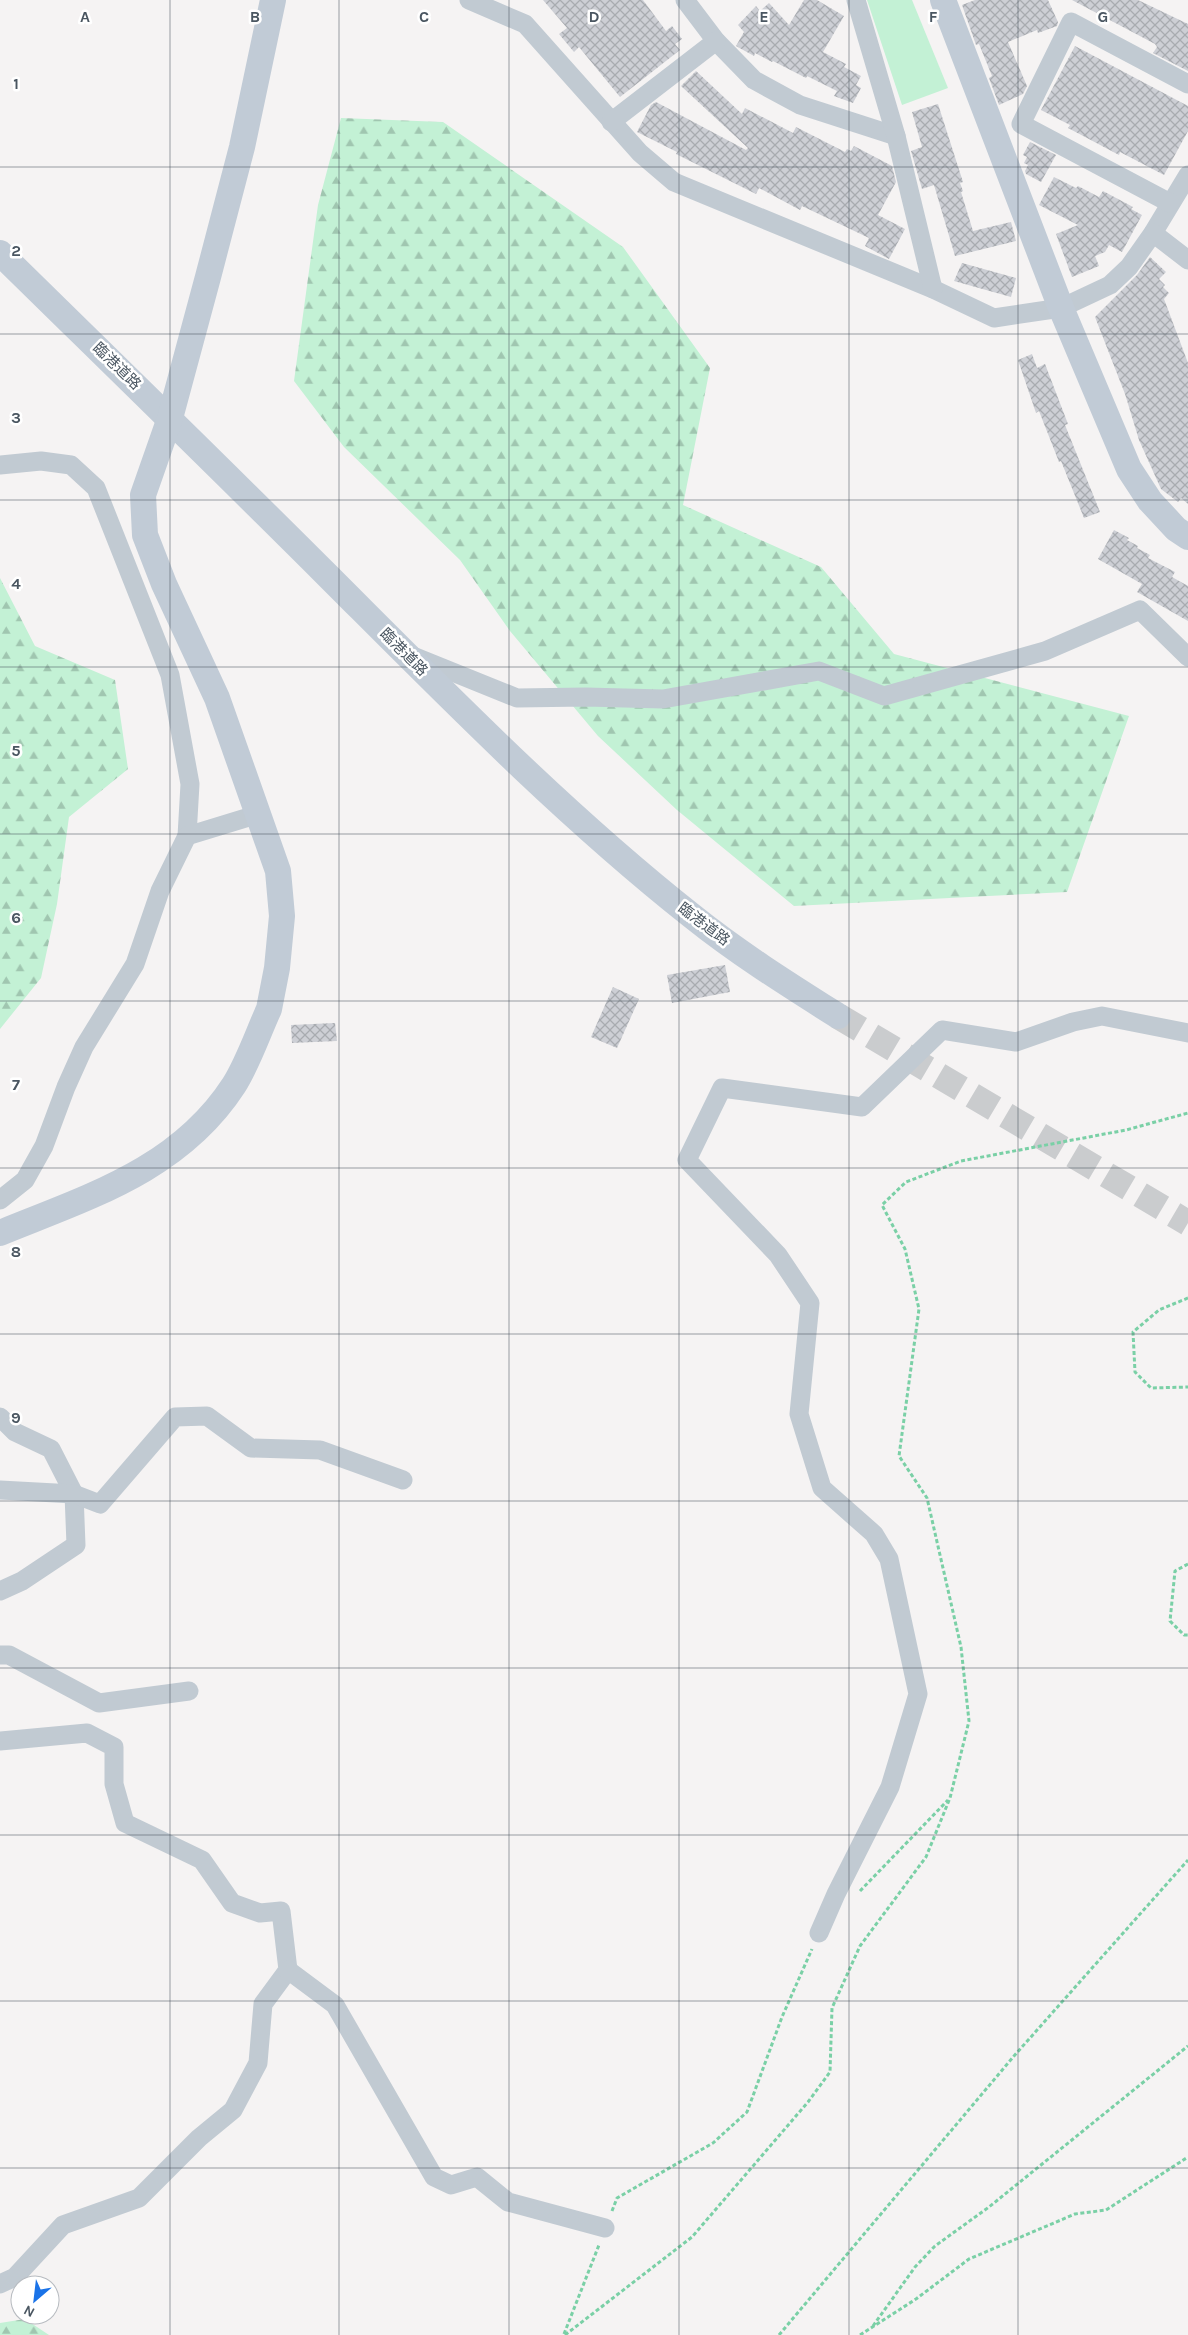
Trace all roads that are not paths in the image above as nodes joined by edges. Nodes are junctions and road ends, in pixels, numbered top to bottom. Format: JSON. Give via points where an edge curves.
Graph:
{"nodes":[{"id":1,"x":273,"y":0,"type":"edge"},
{"id":2,"x":469,"y":0,"type":"edge"},
{"id":3,"x":684,"y":0,"type":"edge"},
{"id":4,"x":856,"y":0,"type":"edge"},
{"id":5,"x":943,"y":0,"type":"edge"},
{"id":6,"x":716,"y":41,"type":"junction"},
{"id":7,"x":1188,"y":84,"type":"edge"},
{"id":8,"x":611,"y":122,"type":"junction"},
{"id":9,"x":896,"y":136,"type":"junction"},
{"id":10,"x":1188,"y":175,"type":"edge"},
{"id":11,"x":1170,"y":203,"type":"junction"},
{"id":12,"x":1153,"y":233,"type":"junction"},
{"id":13,"x":0,"y":253,"type":"edge"},
{"id":14,"x":1188,"y":260,"type":"edge"},
{"id":15,"x":933,"y":289,"type":"junction"},
{"id":16,"x":1061,"y":308,"type":"junction"},
{"id":17,"x":170,"y":418,"type":"junction"},
{"id":18,"x":0,"y":465,"type":"edge"},
{"id":19,"x":1188,"y":537,"type":"edge"},
{"id":20,"x":405,"y":653,"type":"junction"},
{"id":21,"x":1188,"y":657,"type":"edge"},
{"id":22,"x":259,"y":814,"type":"junction"},
{"id":23,"x":187,"y":836,"type":"junction"},
{"id":24,"x":838,"y":1016,"type":"tunnel mouth"},
{"id":25,"x":1188,"y":1033,"type":"edge"},
{"id":26,"x":0,"y":1200,"type":"edge"},
{"id":27,"x":0,"y":1233,"type":"edge"},
{"id":28,"x":0,"y":1417,"type":"edge"},
{"id":29,"x":403,"y":1480,"type":"dead end"},
{"id":30,"x":0,"y":1490,"type":"edge"},
{"id":31,"x":74,"y":1494,"type":"junction"},
{"id":32,"x":0,"y":1591,"type":"edge"},
{"id":33,"x":0,"y":1655,"type":"edge"},
{"id":34,"x":189,"y":1691,"type":"dead end"},
{"id":35,"x":0,"y":1740,"type":"edge"},
{"id":36,"x":819,"y":1933,"type":"road end"},
{"id":37,"x":288,"y":1970,"type":"junction"},
{"id":38,"x":605,"y":2228,"type":"road end"},
{"id":39,"x":0,"y":2284,"type":"edge"}],
"edges":[{"from":1,"to":17,"type":"street","via":[[242,147]]},
{"from":2,"to":8,"type":"street","via":[[526,24]]},
{"from":3,"to":6,"type":"street"},
{"from":4,"to":9,"type":"street"},
{"from":5,"to":16,"type":"street"},
{"from":6,"to":8,"type":"street"},
{"from":6,"to":9,"type":"street","via":[[754,80],[792,100]]},
{"from":7,"to":11,"type":"street","via":[[1071,22],[1021,124]]},
{"from":8,"to":15,"type":"street","via":[[674,182]]},
{"from":9,"to":15,"type":"street"},
{"from":10,"to":11,"type":"street"},
{"from":11,"to":12,"type":"street"},
{"from":12,"to":14,"type":"street"},
{"from":12,"to":16,"type":"street","via":[[1129,267],[1110,284]]},
{"from":13,"to":17,"type":"street","name":"臨港道路"},
{"from":15,"to":16,"type":"street","via":[[994,318]]},
{"from":16,"to":19,"type":"street","via":[[1129,469],[1150,501]]},
{"from":17,"to":20,"type":"street","name":"臨港道路"},
{"from":17,"to":22,"type":"street","via":[[143,495],[145,535],[217,698]]},
{"from":18,"to":23,"type":"street","via":[[41,460],[71,465],[96,488],[170,675],[190,784]]},
{"from":20,"to":21,"type":"street","via":[[517,698],[663,699],[819,671],[884,696],[1045,651],[1140,610]]},
{"from":20,"to":24,"type":"street","name":"臨港道路","via":[[586,826],[693,917]]},
{"from":22,"to":23,"type":"street"},
{"from":22,"to":27,"type":"street","via":[[278,871],[282,916],[278,968],[269,1009],[234,1085],[173,1152],[118,1185]]},
{"from":23,"to":26,"type":"street","via":[[160,891],[135,964],[84,1047],[44,1146],[25,1180]]},
{"from":25,"to":36,"type":"street","via":[[1102,1016],[1073,1022],[1016,1042],[942,1030],[862,1107],[722,1088],[687,1160],[778,1255],[810,1304],[799,1414],[822,1488],[874,1534],[890,1559],[918,1694],[890,1788]]},
{"from":28,"to":31,"type":"street","via":[[15,1432],[51,1450]]},
{"from":29,"to":31,"type":"street","via":[[320,1450],[251,1448],[208,1416],[175,1417],[100,1504]]},
{"from":30,"to":31,"type":"street"},
{"from":31,"to":32,"type":"street","via":[[76,1545],[22,1581]]},
{"from":33,"to":34,"type":"street","via":[[9,1655],[99,1703]]},
{"from":35,"to":37,"type":"street","via":[[87,1732],[114,1747],[114,1784],[125,1822],[202,1860],[232,1903],[260,1913],[281,1911]]},
{"from":37,"to":38,"type":"street","via":[[334,2005],[434,2178],[451,2185],[477,2177],[508,2202]]},
{"from":37,"to":39,"type":"street","via":[[263,2004],[258,2064],[233,2110],[199,2138],[139,2198],[63,2225],[15,2277]]}]}
